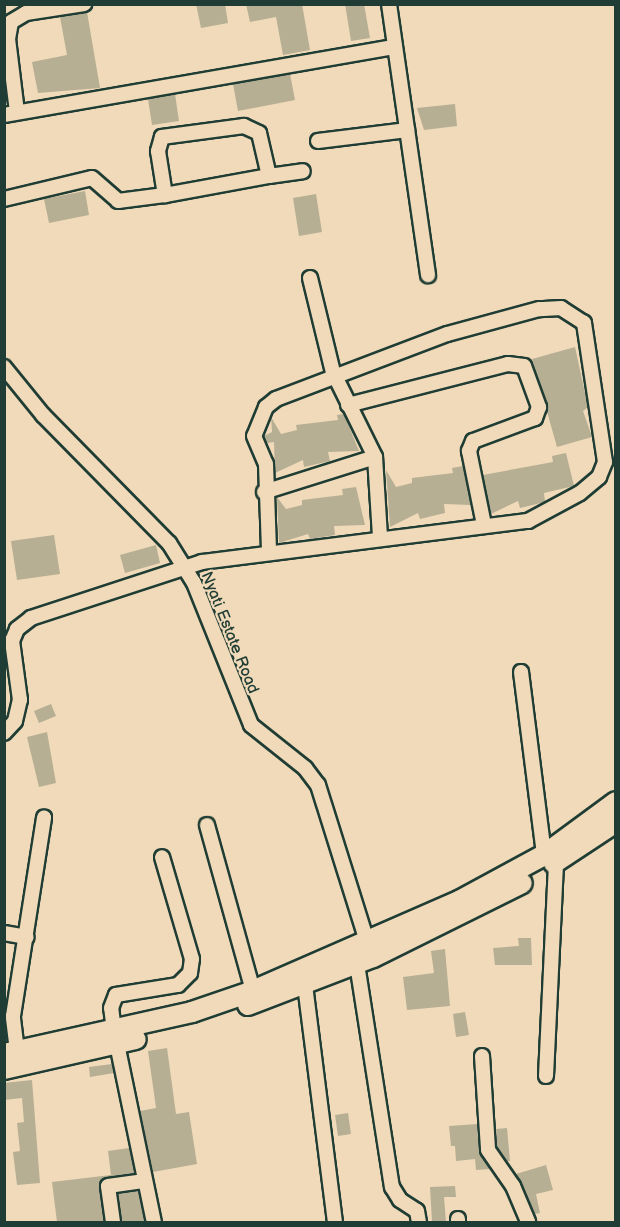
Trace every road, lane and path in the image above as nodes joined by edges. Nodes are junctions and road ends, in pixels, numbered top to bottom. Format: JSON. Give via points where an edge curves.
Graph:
{"nodes":[{"id":1,"x":84,"y":4,"type":"edge"},
{"id":2,"x":389,"y":4,"type":"edge"},
{"id":3,"x":395,"y":47,"type":"junction"},
{"id":4,"x":11,"y":113,"type":"edge"},
{"id":5,"x":407,"y":130,"type":"junction"},
{"id":6,"x":318,"y":141,"type":"dead end"},
{"id":7,"x":303,"y":171,"type":"dead end"},
{"id":8,"x":269,"y":176,"type":"junction"},
{"id":9,"x":165,"y":195,"type":"junction"},
{"id":10,"x":4,"y":199,"type":"edge"},
{"id":11,"x":428,"y":274,"type":"dead end"},
{"id":12,"x":310,"y":278,"type":"dead end"},
{"id":13,"x":4,"y":367,"type":"edge"},
{"id":14,"x":334,"y":377,"type":"junction"},
{"id":15,"x":348,"y":405,"type":"junction"},
{"id":16,"x":375,"y":457,"type":"junction"},
{"id":17,"x":264,"y":492,"type":"junction"},
{"id":18,"x":484,"y":525,"type":"junction"},
{"id":19,"x":380,"y":537,"type":"junction"},
{"id":20,"x":269,"y":551,"type":"junction"},
{"id":21,"x":185,"y":569,"type":"junction"},
{"id":22,"x":8,"y":642,"type":"edge"},
{"id":23,"x":521,"y":672,"type":"dead end"},
{"id":24,"x":4,"y":733,"type":"edge"},
{"id":25,"x":615,"y":802,"type":"edge"},
{"id":26,"x":44,"y":817,"type":"dead end"},
{"id":27,"x":615,"y":822,"type":"edge"},
{"id":28,"x":207,"y":825,"type":"dead end"},
{"id":29,"x":162,"y":857,"type":"dead end"},
{"id":30,"x":550,"y":859,"type":"junction"},
{"id":31,"x":4,"y":933,"type":"edge"},
{"id":32,"x":27,"y":937,"type":"junction"},
{"id":33,"x":366,"y":954,"type":"junction"},
{"id":34,"x":305,"y":986,"type":"junction"},
{"id":35,"x":253,"y":991,"type":"junction"},
{"id":36,"x":116,"y":1037,"type":"junction"},
{"id":37,"x":11,"y":1052,"type":"edge"},
{"id":38,"x":482,"y":1056,"type":"dead end"},
{"id":39,"x":4,"y":1069,"type":"edge"},
{"id":40,"x":546,"y":1076,"type":"dead end"},
{"id":41,"x":145,"y":1182,"type":"junction"},
{"id":42,"x":113,"y":1222,"type":"edge"},
{"id":43,"x":154,"y":1222,"type":"edge"},
{"id":44,"x":334,"y":1222,"type":"edge"},
{"id":45,"x":419,"y":1222,"type":"edge"},
{"id":46,"x":528,"y":1222,"type":"edge"}],
"edges":[{"from":1,"to":4,"type":"street","via":[[26,13],[11,22]]},
{"from":2,"to":3,"type":"street"},
{"from":3,"to":4,"type":"street"},
{"from":3,"to":5,"type":"street"},
{"from":5,"to":6,"type":"street"},
{"from":5,"to":11,"type":"street"},
{"from":7,"to":8,"type":"street"},
{"from":8,"to":9,"type":"street"},
{"from":8,"to":9,"type":"street","via":[[263,143],[253,126],[170,134],[162,137],[158,151]]},
{"from":9,"to":10,"type":"street","via":[[113,200],[100,181],[92,178]]},
{"from":12,"to":14,"type":"street"},
{"from":13,"to":21,"type":"street","name":"Nyati Estate Road","via":[[43,415],[156,528]]},
{"from":14,"to":15,"type":"street"},
{"from":14,"to":17,"type":"street","via":[[266,407],[254,436],[266,464]]},
{"from":14,"to":18,"type":"street","via":[[447,334],[539,309],[561,308],[579,318],[589,336],[605,446],[599,477],[553,511],[528,521]]},
{"from":15,"to":16,"type":"street"},
{"from":15,"to":18,"type":"street","via":[[508,364],[524,366],[539,407],[535,418],[473,441],[470,451]]},
{"from":16,"to":17,"type":"street"},
{"from":16,"to":19,"type":"street"},
{"from":17,"to":20,"type":"street"},
{"from":18,"to":19,"type":"street"},
{"from":19,"to":20,"type":"street"},
{"from":20,"to":21,"type":"street","via":[[219,558]]},
{"from":21,"to":22,"type":"street","via":[[31,618]]},
{"from":21,"to":33,"type":"street","name":"Nyati Estate Road","via":[[251,724],[305,768],[318,785]]},
{"from":22,"to":24,"type":"street","via":[[20,700],[15,721]]},
{"from":23,"to":30,"type":"street"},
{"from":25,"to":30,"type":"highway"},
{"from":26,"to":32,"type":"street"},
{"from":27,"to":30,"type":"highway"},
{"from":28,"to":35,"type":"street"},
{"from":29,"to":36,"type":"street","via":[[192,959],[190,973],[178,986],[116,995],[111,1008]]},
{"from":30,"to":33,"type":"highway","via":[[459,902]]},
{"from":30,"to":40,"type":"street"},
{"from":31,"to":32,"type":"street"},
{"from":32,"to":37,"type":"street"},
{"from":33,"to":34,"type":"highway"},
{"from":33,"to":35,"type":"highway"},
{"from":33,"to":45,"type":"street","name":"Nyati Estate Road","via":[[392,1187],[400,1200],[417,1211]]},
{"from":34,"to":36,"type":"highway"},
{"from":34,"to":44,"type":"street"},
{"from":35,"to":36,"type":"highway"},
{"from":36,"to":37,"type":"highway"},
{"from":36,"to":39,"type":"highway"},
{"from":36,"to":41,"type":"street"},
{"from":38,"to":46,"type":"street","via":[[488,1150],[513,1186]]},
{"from":41,"to":42,"type":"street","via":[[108,1186]]},
{"from":41,"to":43,"type":"street"}]}
